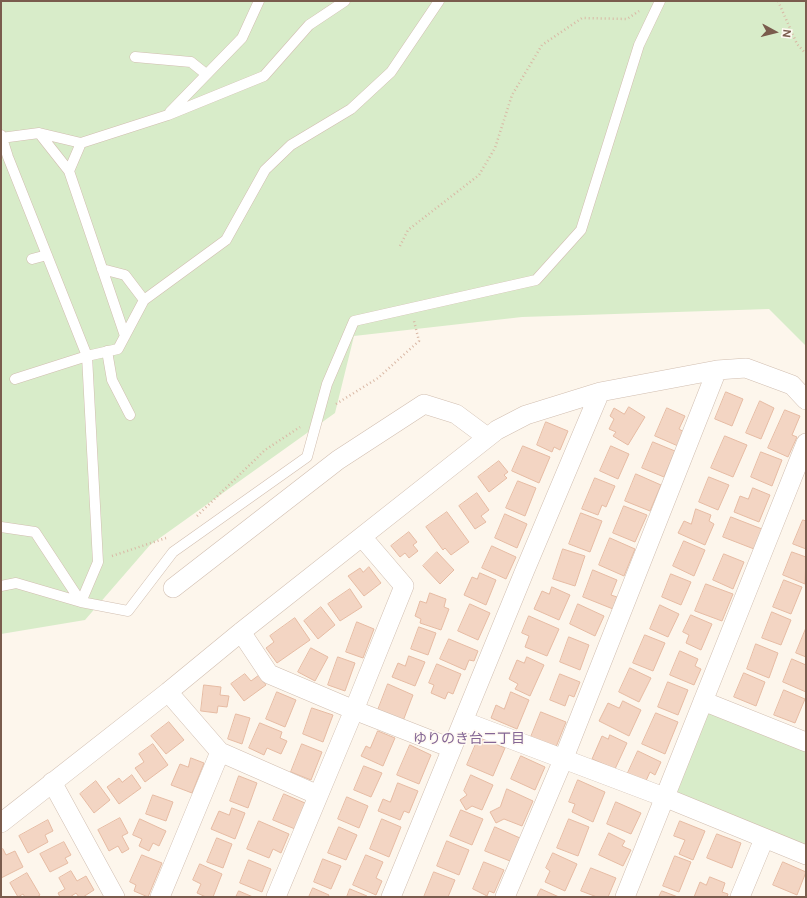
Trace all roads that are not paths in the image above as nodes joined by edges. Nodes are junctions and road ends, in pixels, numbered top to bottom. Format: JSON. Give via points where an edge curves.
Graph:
{"nodes":[{"id":1,"x":259,"y":1,"type":"edge"},
{"id":2,"x":345,"y":1,"type":"edge"},
{"id":3,"x":439,"y":1,"type":"edge"},
{"id":4,"x":660,"y":1,"type":"edge"},
{"id":5,"x":135,"y":58,"type":"dead end"},
{"id":6,"x":206,"y":74,"type":"junction"},
{"id":7,"x":168,"y":115,"type":"junction"},
{"id":8,"x":39,"y":133,"type":"junction"},
{"id":9,"x":1,"y":137,"type":"edge"},
{"id":10,"x":81,"y":143,"type":"junction"},
{"id":11,"x":69,"y":171,"type":"junction"},
{"id":12,"x":47,"y":254,"type":"junction"},
{"id":13,"x":32,"y":259,"type":"dead end"},
{"id":14,"x":102,"y":269,"type":"junction"},
{"id":15,"x":144,"y":300,"type":"junction"},
{"id":16,"x":125,"y":336,"type":"junction"},
{"id":17,"x":108,"y":351,"type":"junction"},
{"id":18,"x":87,"y":356,"type":"junction"},
{"id":19,"x":716,"y":370,"type":"junction"},
{"id":20,"x":15,"y":379,"type":"dead end"},
{"id":21,"x":600,"y":392,"type":"junction"},
{"id":22,"x":806,"y":400,"type":"edge"},
{"id":23,"x":130,"y":415,"type":"dead end"},
{"id":24,"x":487,"y":437,"type":"junction"},
{"id":25,"x":806,"y":443,"type":"edge"},
{"id":26,"x":1,"y":527,"type":"edge"},
{"id":27,"x":362,"y":537,"type":"junction"},
{"id":28,"x":1,"y":586,"type":"edge"},
{"id":29,"x":173,"y":588,"type":"dead end"},
{"id":30,"x":81,"y":602,"type":"junction"},
{"id":31,"x":241,"y":632,"type":"junction"},
{"id":32,"x":168,"y":692,"type":"junction"},
{"id":33,"x":703,"y":701,"type":"junction"},
{"id":34,"x":354,"y":710,"type":"junction"},
{"id":35,"x":463,"y":721,"type":"junction"},
{"id":36,"x":804,"y":737,"type":"edge"},
{"id":37,"x":452,"y":748,"type":"junction"},
{"id":38,"x":220,"y":752,"type":"junction"},
{"id":39,"x":563,"y":760,"type":"junction"},
{"id":40,"x":52,"y":782,"type":"junction"},
{"id":41,"x":318,"y":795,"type":"junction"},
{"id":42,"x":664,"y":797,"type":"junction"},
{"id":43,"x":1,"y":823,"type":"edge"},
{"id":44,"x":764,"y":839,"type":"junction"},
{"id":45,"x":806,"y":855,"type":"edge"},
{"id":46,"x":115,"y":897,"type":"edge"},
{"id":47,"x":160,"y":897,"type":"edge"},
{"id":48,"x":276,"y":897,"type":"edge"},
{"id":49,"x":391,"y":897,"type":"edge"},
{"id":50,"x":505,"y":897,"type":"edge"},
{"id":51,"x":625,"y":897,"type":"edge"},
{"id":52,"x":740,"y":897,"type":"edge"}],
"edges":[{"from":1,"to":6,"type":"lane","via":[[242,38]]},
{"from":2,"to":7,"type":"lane","via":[[309,26],[264,76]]},
{"from":3,"to":15,"type":"lane","via":[[391,72],[351,109],[291,145],[265,170],[226,240]]},
{"from":4,"to":30,"type":"lane","via":[[640,45],[581,230],[536,280],[354,321],[327,384],[307,457],[173,552],[128,611]]},
{"from":5,"to":6,"type":"lane","via":[[191,62]]},
{"from":6,"to":7,"type":"lane"},
{"from":7,"to":10,"type":"lane"},
{"from":8,"to":9,"type":"lane"},
{"from":8,"to":10,"type":"lane"},
{"from":8,"to":11,"type":"lane"},
{"from":9,"to":12,"type":"lane"},
{"from":10,"to":11,"type":"lane"},
{"from":11,"to":14,"type":"lane"},
{"from":12,"to":13,"type":"lane"},
{"from":12,"to":18,"type":"lane"},
{"from":14,"to":15,"type":"lane","via":[[125,275]]},
{"from":14,"to":16,"type":"lane"},
{"from":15,"to":16,"type":"lane"},
{"from":16,"to":17,"type":"lane","via":[[118,349]]},
{"from":17,"to":18,"type":"lane"},
{"from":17,"to":23,"type":"lane","via":[[112,380]]},
{"from":18,"to":20,"type":"lane"},
{"from":18,"to":30,"type":"lane","via":[[98,562]]},
{"from":19,"to":21,"type":"street"},
{"from":19,"to":22,"type":"street","via":[[746,368],[792,385]]},
{"from":19,"to":39,"type":"street"},
{"from":21,"to":24,"type":"street","via":[[526,416]]},
{"from":21,"to":35,"type":"street"},
{"from":24,"to":27,"type":"street"},
{"from":24,"to":29,"type":"street","via":[[456,414],[424,404],[338,460]]},
{"from":25,"to":33,"type":"street"},
{"from":26,"to":30,"type":"lane","via":[[35,532]]},
{"from":27,"to":31,"type":"street"},
{"from":27,"to":34,"type":"street","via":[[404,586]]},
{"from":28,"to":30,"type":"lane","via":[[16,583]]},
{"from":31,"to":32,"type":"street"},
{"from":31,"to":34,"type":"street","via":[[269,674]]},
{"from":32,"to":38,"type":"street"},
{"from":32,"to":40,"type":"street"},
{"from":33,"to":36,"type":"street"},
{"from":33,"to":42,"type":"street"},
{"from":34,"to":37,"type":"street"},
{"from":34,"to":41,"type":"street"},
{"from":35,"to":37,"type":"street"},
{"from":35,"to":39,"type":"street"},
{"from":37,"to":49,"type":"street"},
{"from":38,"to":41,"type":"street"},
{"from":38,"to":47,"type":"street"},
{"from":39,"to":42,"type":"street"},
{"from":39,"to":50,"type":"street"},
{"from":40,"to":43,"type":"street"},
{"from":40,"to":46,"type":"street"},
{"from":41,"to":48,"type":"street"},
{"from":42,"to":44,"type":"street"},
{"from":42,"to":51,"type":"street"},
{"from":44,"to":45,"type":"street"},
{"from":44,"to":52,"type":"street"}]}
